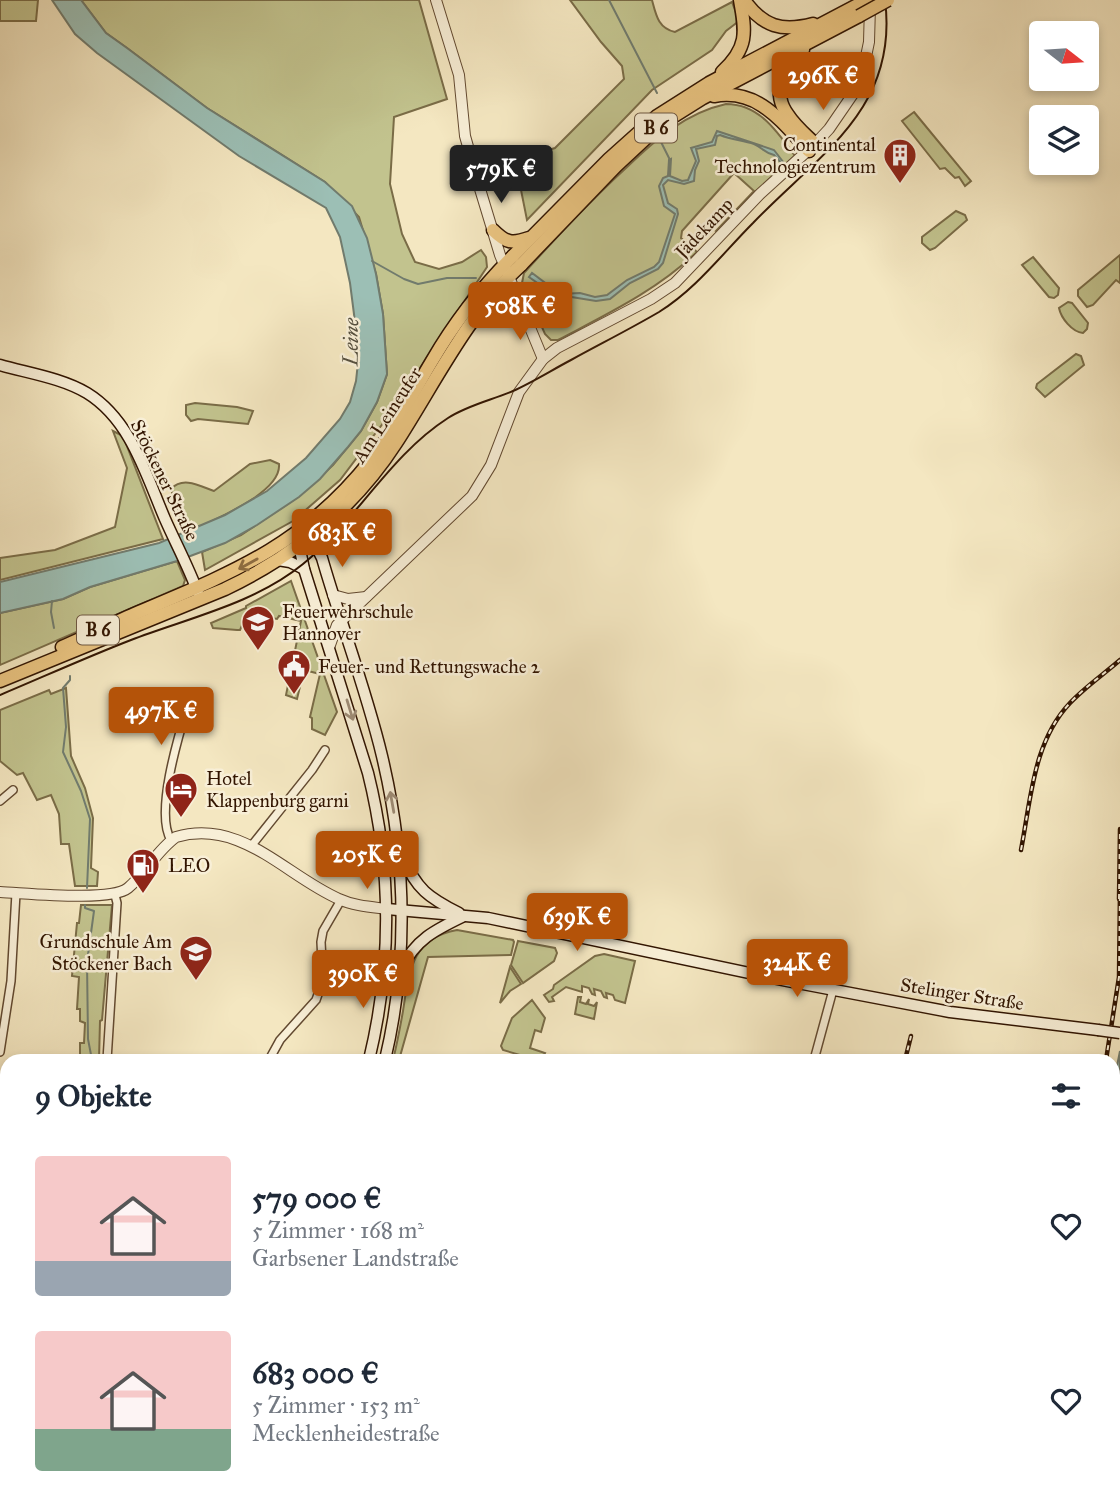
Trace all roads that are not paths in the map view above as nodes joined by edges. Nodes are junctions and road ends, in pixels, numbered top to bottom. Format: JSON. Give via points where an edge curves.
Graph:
{"nodes":[{"id":1,"x":436,"y":0,"type":"edge"},
{"id":2,"x":742,"y":0,"type":"edge"},
{"id":3,"x":888,"y":0,"type":"edge"},
{"id":4,"x":860,"y":8,"type":"edge"},
{"id":5,"x":749,"y":17,"type":"junction"},
{"id":6,"x":830,"y":19,"type":"junction"},
{"id":7,"x":709,"y":83,"type":"junction"},
{"id":8,"x":703,"y":98,"type":"junction"},
{"id":9,"x":812,"y":148,"type":"junction"},
{"id":10,"x":493,"y":230,"type":"junction"},
{"id":11,"x":533,"y":236,"type":"junction"},
{"id":12,"x":512,"y":266,"type":"junction"},
{"id":13,"x":543,"y":359,"type":"junction"},
{"id":14,"x":0,"y":365,"type":"edge"},
{"id":15,"x":325,"y":524,"type":"junction"},
{"id":16,"x":301,"y":540,"type":"junction"},
{"id":17,"x":321,"y":554,"type":"junction"},
{"id":18,"x":278,"y":560,"type":"junction"},
{"id":19,"x":304,"y":569,"type":"junction"},
{"id":20,"x":196,"y":588,"type":"junction"},
{"id":21,"x":333,"y":595,"type":"junction"},
{"id":22,"x":366,"y":597,"type":"junction"},
{"id":23,"x":341,"y":621,"type":"junction"},
{"id":24,"x":330,"y":645,"type":"junction"},
{"id":25,"x":0,"y":672,"type":"edge"},
{"id":26,"x":0,"y":681,"type":"edge"},
{"id":27,"x":189,"y":701,"type":"dead end"},
{"id":28,"x":325,"y":750,"type":"dead end"},
{"id":29,"x":13,"y":790,"type":"dead end"},
{"id":30,"x":0,"y":800,"type":"edge"},
{"id":31,"x":171,"y":840,"type":"junction"},
{"id":32,"x":252,"y":845,"type":"junction"},
{"id":33,"x":400,"y":851,"type":"junction"},
{"id":34,"x":0,"y":892,"type":"edge"},
{"id":35,"x":16,"y":893,"type":"junction"},
{"id":36,"x":115,"y":895,"type":"junction"},
{"id":37,"x":341,"y":900,"type":"junction"},
{"id":38,"x":387,"y":909,"type":"junction"},
{"id":39,"x":403,"y":910,"type":"junction"},
{"id":40,"x":465,"y":915,"type":"junction"},
{"id":41,"x":399,"y":973,"type":"junction"},
{"id":42,"x":833,"y":990,"type":"junction"},
{"id":43,"x":3,"y":1015,"type":"edge"},
{"id":44,"x":1120,"y":1033,"type":"edge"},
{"id":45,"x":0,"y":1052,"type":"edge"},
{"id":46,"x":107,"y":1054,"type":"edge"},
{"id":47,"x":272,"y":1054,"type":"edge"},
{"id":48,"x":370,"y":1054,"type":"edge"},
{"id":49,"x":386,"y":1054,"type":"edge"},
{"id":50,"x":816,"y":1054,"type":"edge"}],
"edges":[{"from":1,"to":10,"type":"street","via":[[459,75],[465,136]]},
{"from":2,"to":5,"type":"main road"},
{"from":3,"to":4,"type":"main road","name":"Am Leineufer","number":"B 6","bridge":true},
{"from":4,"to":6,"type":"main road","name":"Am Leineufer","number":"B 6"},
{"from":4,"to":8,"type":"main road","name":"Am Leineufer","number":"B 6"},
{"from":4,"to":9,"type":"street","name":"Jädekamp","via":[[869,41],[859,80],[840,115]]},
{"from":4,"to":9,"type":"main road","via":[[792,59],[780,83],[782,104]]},
{"from":5,"to":6,"type":"main road","via":[[787,27]]},
{"from":5,"to":7,"type":"main road","via":[[739,54]]},
{"from":6,"to":7,"type":"main road","name":"Am Leineufer","number":"B 6"},
{"from":7,"to":11,"type":"main road","name":"Am Leineufer","number":"B 6","via":[[640,129]]},
{"from":8,"to":9,"type":"main road","via":[[727,94],[752,98]]},
{"from":8,"to":12,"type":"main road","name":"Am Leineufer","number":"B 6","via":[[646,136]]},
{"from":9,"to":13,"type":"street","name":"Jädekamp","via":[[760,194],[676,283]]},
{"from":10,"to":11,"type":"main road","via":[[510,243]]},
{"from":10,"to":12,"type":"street"},
{"from":11,"to":12,"type":"main road","name":"Am Leineufer","number":"B 6"},
{"from":12,"to":13,"type":"street"},
{"from":12,"to":15,"type":"main road","name":"Am Leineufer","number":"B 6","via":[[379,467]]},
{"from":12,"to":16,"type":"main road","name":"Am Leineufer","number":"B 6","via":[[457,323],[371,460]]},
{"from":13,"to":22,"type":"street","name":"Jädekamp","via":[[519,392],[491,465],[472,496]]},
{"from":14,"to":20,"type":"main road","name":"Stöckener Straße","via":[[85,392],[125,430]]},
{"from":15,"to":16,"type":"main road","name":"Am Leineufer","number":"B 6"},
{"from":15,"to":17,"type":"main road"},
{"from":16,"to":17,"type":"main road"},
{"from":16,"to":18,"type":"main road","name":"Am Leineufer","number":"B 6"},
{"from":16,"to":19,"type":"main road"},
{"from":16,"to":20,"type":"main road","name":"Am Leineufer","number":"B 6","one_way":true},
{"from":17,"to":21,"type":"main road"},
{"from":18,"to":19,"type":"main road"},
{"from":18,"to":20,"type":"main road","name":"Am Leineufer","number":"B 6","via":[[248,578]]},
{"from":19,"to":24,"type":"main road"},
{"from":20,"to":25,"type":"main road","name":"Am Leineufer","number":"B 6"},
{"from":20,"to":26,"type":"main road","name":"Am Leineufer","number":"B 6"},
{"from":21,"to":22,"type":"street"},
{"from":21,"to":23,"type":"main road"},
{"from":22,"to":23,"type":"street","name":"Jädekamp"},
{"from":23,"to":24,"type":"street","name":"Jädekamp"},
{"from":33,"to":23,"type":"main road","one_way":true,"via":[[382,754]]},
{"from":24,"to":38,"type":"main road","one_way":true,"via":[[376,804]]},
{"from":27,"to":31,"type":"street","via":[[168,783],[166,830]]},
{"from":28,"to":32,"type":"street"},
{"from":29,"to":30,"type":"street"},
{"from":31,"to":32,"type":"street","via":[[183,834],[208,835]]},
{"from":31,"to":36,"type":"street","via":[[129,887]]},
{"from":32,"to":37,"type":"street"},
{"from":33,"to":39,"type":"main road"},
{"from":33,"to":40,"type":"main road","via":[[421,890]]},
{"from":34,"to":35,"type":"street"},
{"from":35,"to":36,"type":"street"},
{"from":35,"to":43,"type":"street"},
{"from":36,"to":46,"type":"street"},
{"from":37,"to":38,"type":"street"},
{"from":37,"to":47,"type":"street","via":[[323,932],[323,980],[316,1000]]},
{"from":38,"to":39,"type":"main road","name":"Stelinger Straße"},
{"from":38,"to":48,"type":"main road","via":[[385,965]]},
{"from":39,"to":40,"type":"main road","name":"Stelinger Straße"},
{"from":39,"to":41,"type":"main road"},
{"from":40,"to":41,"type":"main road","via":[[427,934]]},
{"from":40,"to":42,"type":"main road","name":"Stelinger Straße"},
{"from":41,"to":49,"type":"main road"},
{"from":42,"to":44,"type":"main road","name":"Stelinger Straße","bridge":true,"via":[[950,1012]]},
{"from":42,"to":50,"type":"street"},
{"from":43,"to":45,"type":"street"}]}
